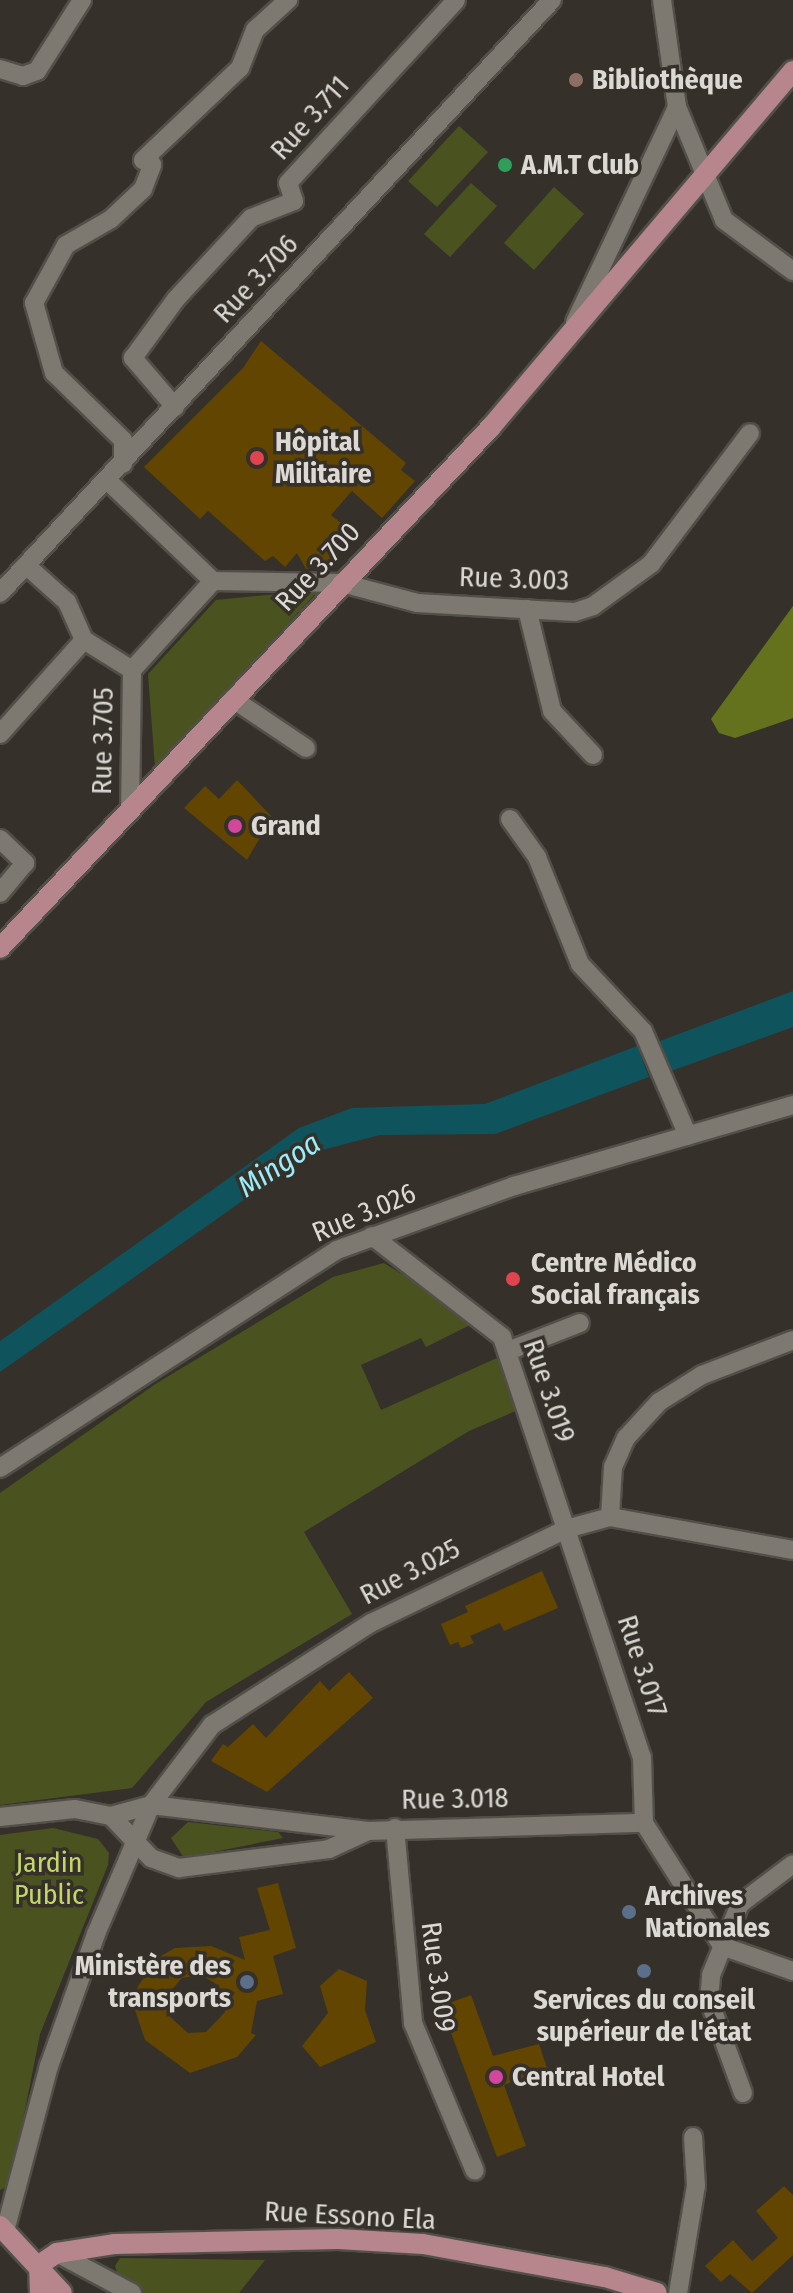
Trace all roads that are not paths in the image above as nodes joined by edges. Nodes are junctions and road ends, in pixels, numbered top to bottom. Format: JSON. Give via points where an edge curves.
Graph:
{"nodes":[{"id":1,"x":82,"y":0,"type":"edge"},
{"id":2,"x":288,"y":0,"type":"edge"},
{"id":3,"x":456,"y":0,"type":"edge"},
{"id":4,"x":552,"y":0,"type":"edge"},
{"id":5,"x":662,"y":0,"type":"edge"},
{"id":6,"x":0,"y":69,"type":"edge"},
{"id":7,"x":793,"y":71,"type":"edge"},
{"id":8,"x":677,"y":107,"type":"junction"},
{"id":9,"x":703,"y":173,"type":"junction"},
{"id":10,"x":793,"y":271,"type":"edge"},
{"id":11,"x":574,"y":323,"type":"junction"},
{"id":12,"x":175,"y":407,"type":"junction"},
{"id":13,"x":750,"y":433,"type":"dead end"},
{"id":14,"x":123,"y":464,"type":"junction"},
{"id":15,"x":109,"y":482,"type":"junction"},
{"id":16,"x":27,"y":566,"type":"junction"},
{"id":17,"x":213,"y":581,"type":"junction"},
{"id":18,"x":342,"y":583,"type":"junction"},
{"id":19,"x":0,"y":593,"type":"edge"},
{"id":20,"x":527,"y":609,"type":"junction"},
{"id":21,"x":84,"y":640,"type":"junction"},
{"id":22,"x":132,"y":670,"type":"junction"},
{"id":23,"x":233,"y":699,"type":"junction"},
{"id":24,"x":0,"y":734,"type":"edge"},
{"id":25,"x":306,"y":748,"type":"dead end"},
{"id":26,"x":593,"y":755,"type":"dead end"},
{"id":27,"x":130,"y":812,"type":"junction"},
{"id":28,"x":510,"y":819,"type":"dead end"},
{"id":29,"x":0,"y":839,"type":"edge"},
{"id":30,"x":0,"y":893,"type":"edge"},
{"id":31,"x":0,"y":948,"type":"edge"},
{"id":32,"x":793,"y":1105,"type":"edge"},
{"id":33,"x":688,"y":1136,"type":"junction"},
{"id":34,"x":372,"y":1236,"type":"junction"},
{"id":35,"x":580,"y":1323,"type":"dead end"},
{"id":36,"x":793,"y":1340,"type":"edge"},
{"id":37,"x":508,"y":1351,"type":"junction"},
{"id":38,"x":0,"y":1468,"type":"edge"},
{"id":39,"x":610,"y":1517,"type":"junction"},
{"id":40,"x":566,"y":1529,"type":"junction"},
{"id":41,"x":793,"y":1550,"type":"edge"},
{"id":42,"x":151,"y":1805,"type":"junction"},
{"id":43,"x":111,"y":1816,"type":"junction"},
{"id":44,"x":0,"y":1817,"type":"edge"},
{"id":45,"x":644,"y":1823,"type":"junction"},
{"id":46,"x":395,"y":1828,"type":"junction"},
{"id":47,"x":368,"y":1831,"type":"junction"},
{"id":48,"x":135,"y":1846,"type":"junction"},
{"id":49,"x":793,"y":1864,"type":"edge"},
{"id":50,"x":722,"y":1946,"type":"junction"},
{"id":51,"x":793,"y":1971,"type":"edge"},
{"id":52,"x":743,"y":2093,"type":"dead end"},
{"id":53,"x":693,"y":2137,"type":"dead end"},
{"id":54,"x":475,"y":2171,"type":"dead end"},
{"id":55,"x":2,"y":2228,"type":"edge"},
{"id":56,"x":48,"y":2259,"type":"junction"},
{"id":57,"x":40,"y":2293,"type":"edge"},
{"id":58,"x":62,"y":2293,"type":"edge"},
{"id":59,"x":132,"y":2293,"type":"edge"},
{"id":60,"x":657,"y":2293,"type":"edge"},
{"id":61,"x":678,"y":2293,"type":"edge"}],
"edges":[{"from":1,"to":6,"type":"street","via":[[37,71],[23,76]]},
{"from":2,"to":14,"type":"street","via":[[255,30],[240,68],[143,160],[152,165],[143,189],[111,219],[66,245],[34,303],[54,373],[123,440]]},
{"from":3,"to":12,"type":"street","name":"Rue 3.711","via":[[288,183],[294,201],[251,218],[176,299],[133,358]]},
{"from":4,"to":12,"type":"street","name":"Rue 3.706"},
{"from":5,"to":8,"type":"street"},
{"from":7,"to":9,"type":"main road","name":"Rue 3.700"},
{"from":8,"to":9,"type":"street"},
{"from":8,"to":11,"type":"street"},
{"from":9,"to":10,"type":"street","via":[[724,220]]},
{"from":9,"to":11,"type":"main road","name":"Rue 3.700"},
{"from":11,"to":18,"type":"main road","name":"Rue 3.700","via":[[491,427]]},
{"from":12,"to":14,"type":"street","name":"Rue 3.706"},
{"from":13,"to":20,"type":"street","name":"Rue 3.003","via":[[651,564],[624,587],[575,612]]},
{"from":14,"to":15,"type":"street","name":"Rue 3.706"},
{"from":15,"to":16,"type":"street","name":"Rue 3.706"},
{"from":15,"to":17,"type":"street"},
{"from":16,"to":19,"type":"street","name":"Rue 3.706"},
{"from":16,"to":21,"type":"street","via":[[67,602]]},
{"from":17,"to":18,"type":"street","name":"Rue 3.003"},
{"from":17,"to":22,"type":"street","name":"Rue 3.705"},
{"from":18,"to":20,"type":"street","name":"Rue 3.003","via":[[417,603]]},
{"from":18,"to":23,"type":"main road","name":"Rue 3.700"},
{"from":20,"to":26,"type":"street","via":[[552,711]]},
{"from":21,"to":22,"type":"street","name":"Rue 3.705"},
{"from":21,"to":24,"type":"street"},
{"from":22,"to":27,"type":"street","name":"Rue 3.705"},
{"from":23,"to":25,"type":"street"},
{"from":23,"to":27,"type":"main road","name":"Rue 3.700"},
{"from":27,"to":31,"type":"main road","name":"Rue 3.700"},
{"from":28,"to":33,"type":"street","via":[[537,857],[580,964],[643,1031]]},
{"from":29,"to":30,"type":"street","via":[[25,863]]},
{"from":32,"to":33,"type":"street","name":"Rue 3.026"},
{"from":33,"to":34,"type":"street","name":"Rue 3.026"},
{"from":34,"to":37,"type":"street","name":"Rue 3.019","via":[[493,1326]]},
{"from":34,"to":38,"type":"street","name":"Rue 3.026","via":[[337,1250]]},
{"from":35,"to":37,"type":"street"},
{"from":36,"to":39,"type":"street","via":[[702,1375],[659,1402],[626,1438],[613,1467]]},
{"from":37,"to":40,"type":"street","name":"Rue 3.019"},
{"from":39,"to":40,"type":"street","name":"Rue 3.025"},
{"from":39,"to":41,"type":"street","name":"Rue 3.025"},
{"from":40,"to":42,"type":"street","name":"Rue 3.025","via":[[371,1623],[212,1725]]},
{"from":40,"to":45,"type":"street","name":"Rue 3.017","via":[[642,1757]]},
{"from":42,"to":43,"type":"street"},
{"from":42,"to":47,"type":"street"},
{"from":42,"to":48,"type":"street","name":"Rue 3.025"},
{"from":43,"to":44,"type":"street","via":[[75,1809]]},
{"from":43,"to":48,"type":"street"},
{"from":45,"to":46,"type":"street","name":"Rue 3.018"},
{"from":45,"to":50,"type":"street"},
{"from":46,"to":47,"type":"street","name":"Rue 3.018"},
{"from":46,"to":54,"type":"street","name":"Rue 3.009","via":[[413,2023]]},
{"from":47,"to":48,"type":"street","name":"Rue 3.018","via":[[329,1849],[195,1869],[166,1864]]},
{"from":48,"to":55,"type":"street","name":"Rue 3.025","via":[[49,2066]]},
{"from":49,"to":50,"type":"street","via":[[740,1904]]},
{"from":50,"to":51,"type":"street"},
{"from":50,"to":52,"type":"street","via":[[709,2000]]},
{"from":53,"to":61,"type":"street","via":[[696,2186]]},
{"from":55,"to":56,"type":"main road"},
{"from":56,"to":57,"type":"main road"},
{"from":56,"to":58,"type":"main road"},
{"from":56,"to":59,"type":"street"},
{"from":56,"to":60,"type":"main road","name":"Rue Essono Ela","via":[[180,2240],[423,2244],[605,2277]]}]}
